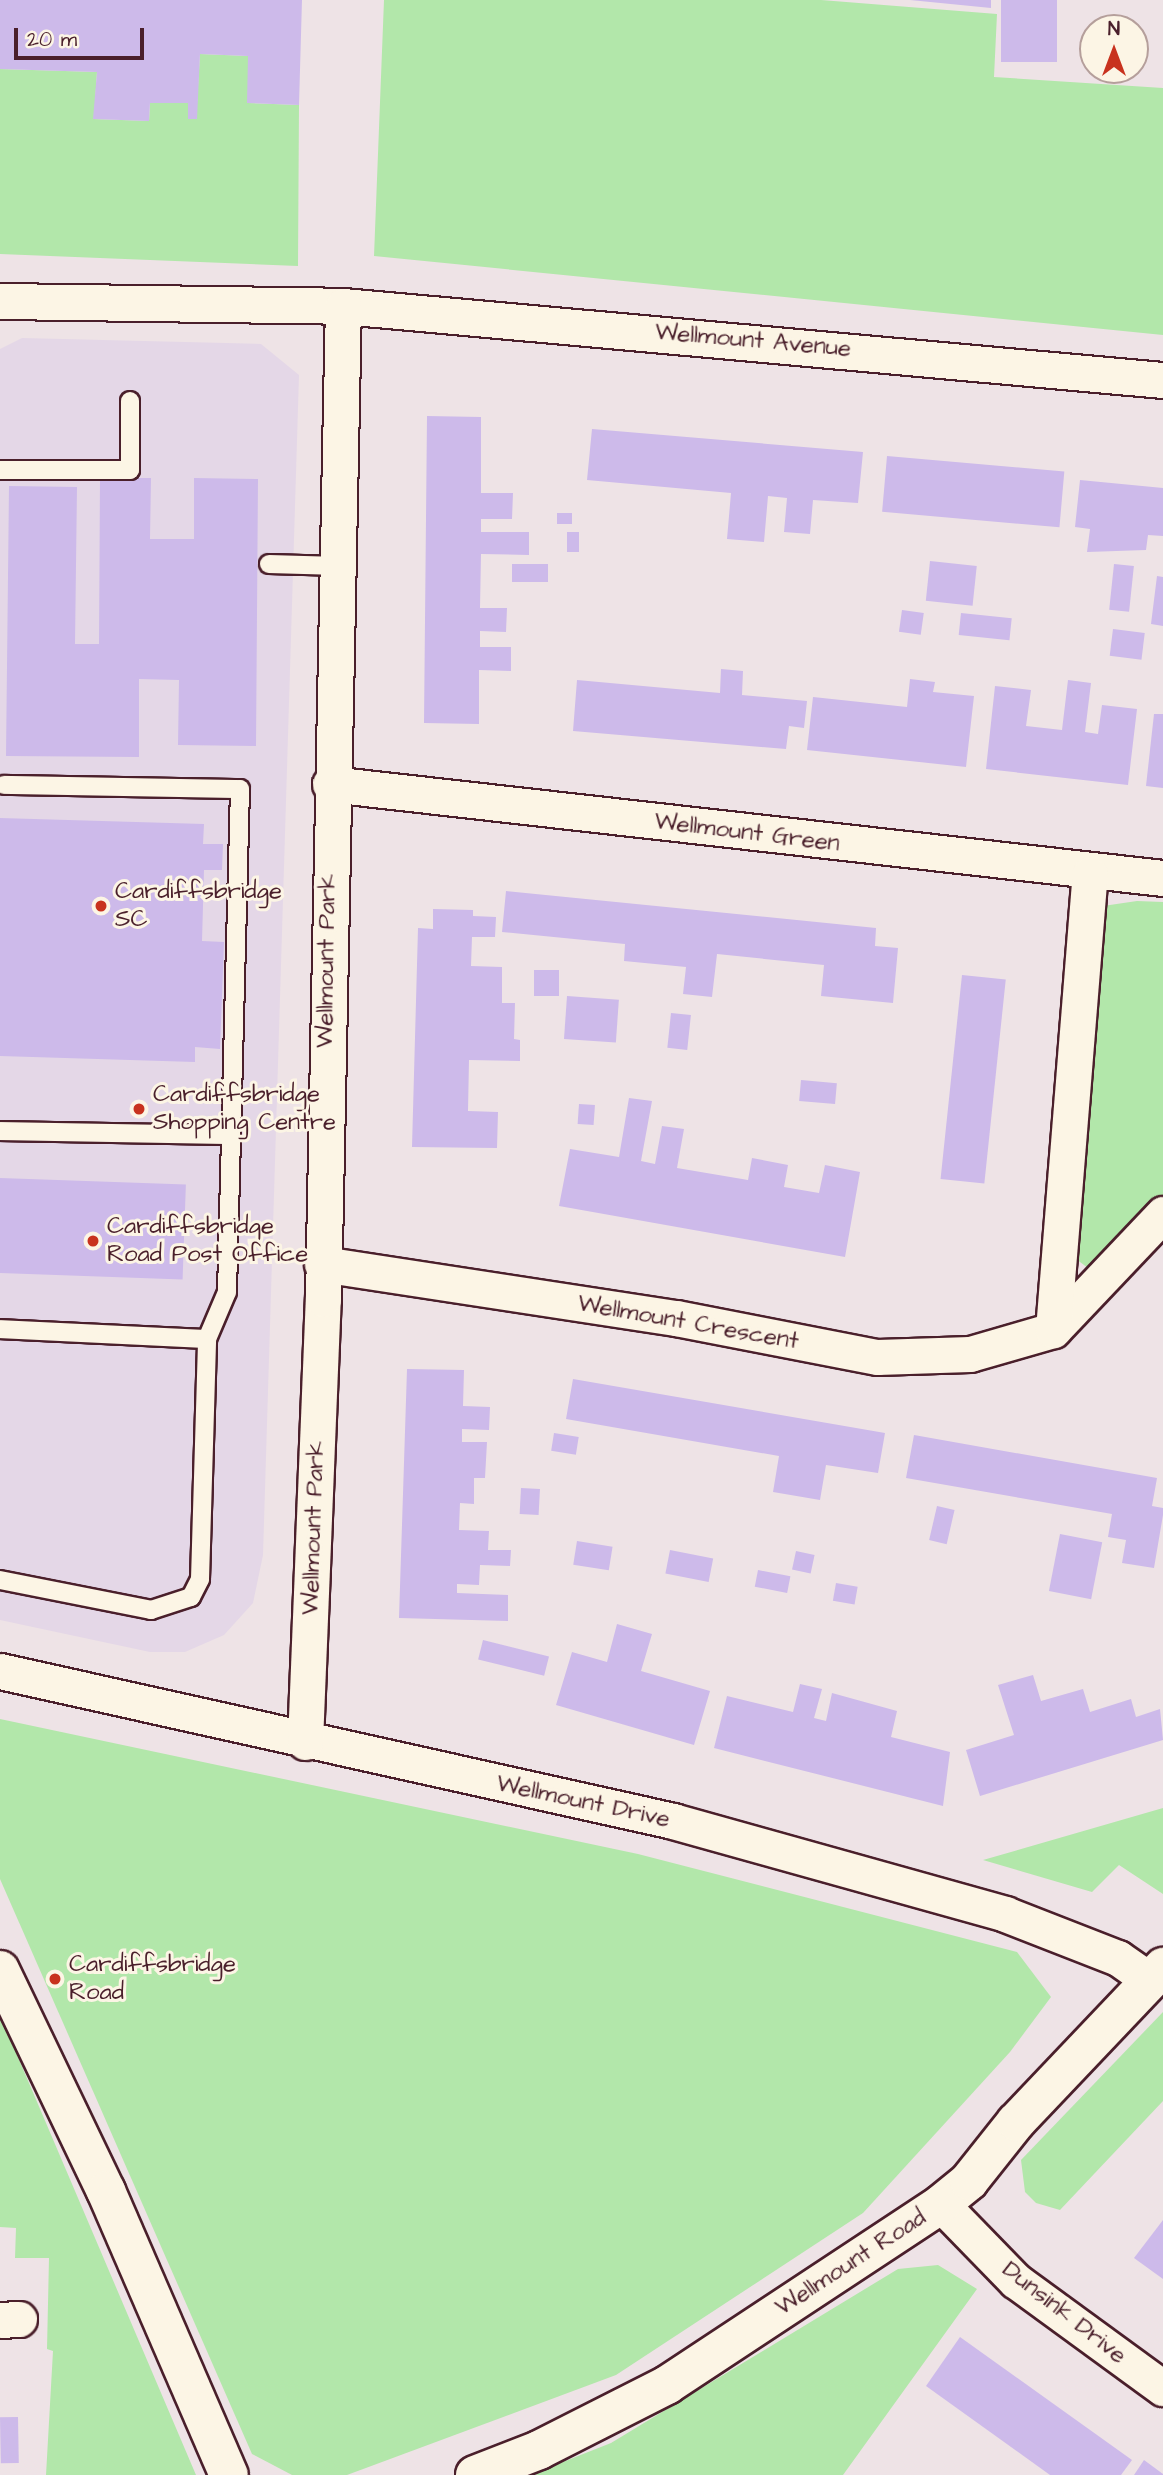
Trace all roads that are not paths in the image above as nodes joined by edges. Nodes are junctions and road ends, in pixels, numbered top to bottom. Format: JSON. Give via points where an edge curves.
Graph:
{"nodes":[{"id":1,"x":0,"y":300,"type":"edge"},
{"id":2,"x":343,"y":306,"type":"junction"},
{"id":3,"x":1163,"y":380,"type":"edge"},
{"id":4,"x":130,"y":401,"type":"dead end"},
{"id":5,"x":0,"y":470,"type":"edge"},
{"id":6,"x":269,"y":564,"type":"dead end"},
{"id":7,"x":339,"y":566,"type":"junction"},
{"id":8,"x":330,"y":784,"type":"junction"},
{"id":9,"x":4,"y":785,"type":"dead end"},
{"id":10,"x":1090,"y":874,"type":"junction"},
{"id":11,"x":1163,"y":878,"type":"edge"},
{"id":12,"x":0,"y":1131,"type":"edge"},
{"id":13,"x":231,"y":1135,"type":"junction"},
{"id":14,"x":1163,"y":1214,"type":"edge"},
{"id":15,"x":322,"y":1264,"type":"junction"},
{"id":16,"x":0,"y":1329,"type":"edge"},
{"id":17,"x":1053,"y":1330,"type":"junction"},
{"id":18,"x":207,"y":1339,"type":"junction"},
{"id":19,"x":0,"y":1580,"type":"edge"},
{"id":20,"x":0,"y":1671,"type":"edge"},
{"id":21,"x":305,"y":1742,"type":"junction"},
{"id":22,"x":0,"y":1970,"type":"edge"},
{"id":23,"x":1156,"y":1973,"type":"edge"},
{"id":24,"x":941,"y":2204,"type":"junction"},
{"id":25,"x":1163,"y":2388,"type":"edge"},
{"id":26,"x":229,"y":2475,"type":"edge"},
{"id":27,"x":475,"y":2475,"type":"edge"}],
"edges":[{"from":1,"to":2,"type":"street","name":"Wellmount Avenue"},
{"from":2,"to":3,"type":"street","name":"Wellmount Avenue"},
{"from":2,"to":7,"type":"street","name":"Wellmount Park"},
{"from":4,"to":5,"type":"lane","via":[[130,470]]},
{"from":6,"to":7,"type":"lane"},
{"from":7,"to":8,"type":"street","name":"Wellmount Park"},
{"from":8,"to":10,"type":"street","name":"Wellmount Green"},
{"from":8,"to":15,"type":"street","name":"Wellmount Park"},
{"from":9,"to":13,"type":"lane","via":[[240,789]]},
{"from":10,"to":11,"type":"street","name":"Wellmount Green"},
{"from":10,"to":17,"type":"street"},
{"from":12,"to":13,"type":"lane"},
{"from":13,"to":18,"type":"lane","via":[[227,1292]]},
{"from":14,"to":17,"type":"street"},
{"from":15,"to":17,"type":"street","name":"Wellmount Crescent","via":[[676,1318],[877,1357],[970,1354]]},
{"from":15,"to":21,"type":"street","name":"Wellmount Park"},
{"from":16,"to":18,"type":"lane"},
{"from":18,"to":19,"type":"lane","via":[[200,1579],[191,1597],[151,1610]]},
{"from":20,"to":21,"type":"street","name":"Wellmount Drive"},
{"from":21,"to":23,"type":"street","name":"Wellmount Drive","via":[[673,1821],[932,1891]]},
{"from":22,"to":26,"type":"street","via":[[106,2191]]},
{"from":23,"to":24,"type":"street","name":"Wellmount Road","via":[[1016,2122],[969,2181]]},
{"from":24,"to":25,"type":"street","name":"Dunsink Drive","via":[[1016,2281]]},
{"from":24,"to":27,"type":"street","name":"Wellmount Road","via":[[667,2385],[539,2450]]}]}
